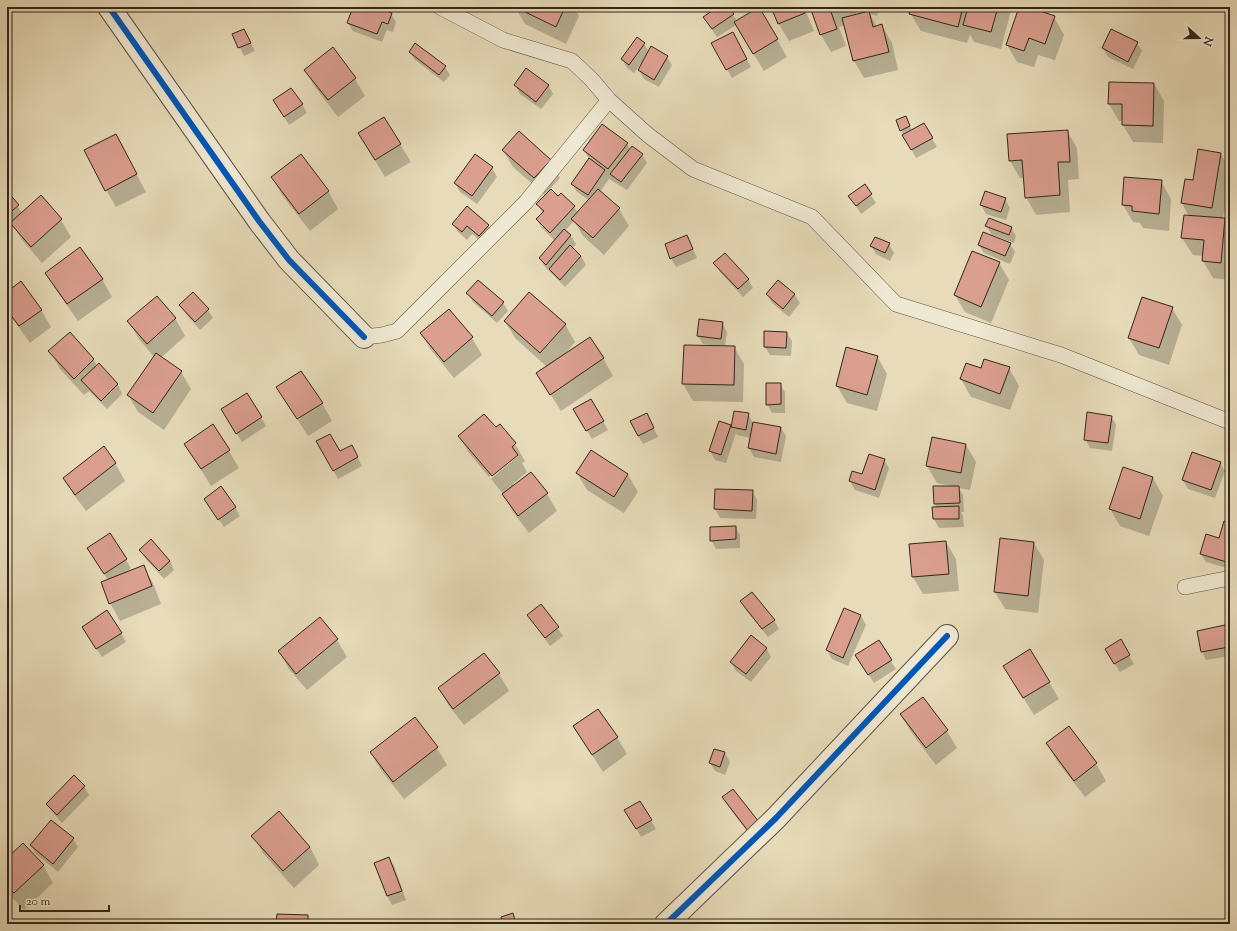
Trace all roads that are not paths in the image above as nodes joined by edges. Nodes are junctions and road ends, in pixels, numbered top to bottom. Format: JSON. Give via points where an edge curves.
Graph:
{"nodes":[{"id":1,"x":109,"y":7,"type":"edge"},
{"id":2,"x":440,"y":7,"type":"edge"},
{"id":3,"x":609,"y":100,"type":"junction"},
{"id":4,"x":364,"y":337,"type":"joint"},
{"id":5,"x":1230,"y":422,"type":"edge"},
{"id":6,"x":1230,"y":578,"type":"edge"},
{"id":7,"x":1185,"y":587,"type":"dead end"},
{"id":8,"x":947,"y":636,"type":"dead end"},
{"id":9,"x":666,"y":924,"type":"edge"}],
"edges":[{"from":1,"to":4,"type":"street","via":[[258,221],[289,260]]},
{"from":2,"to":3,"type":"lane","via":[[503,40],[572,61]]},
{"from":3,"to":4,"type":"lane","via":[[526,202],[397,331]]},
{"from":3,"to":5,"type":"lane","via":[[648,135],[693,169],[812,217],[896,304],[1061,356]]},
{"from":6,"to":7,"type":"lane"},
{"from":8,"to":9,"type":"street","via":[[776,818]]}]}
